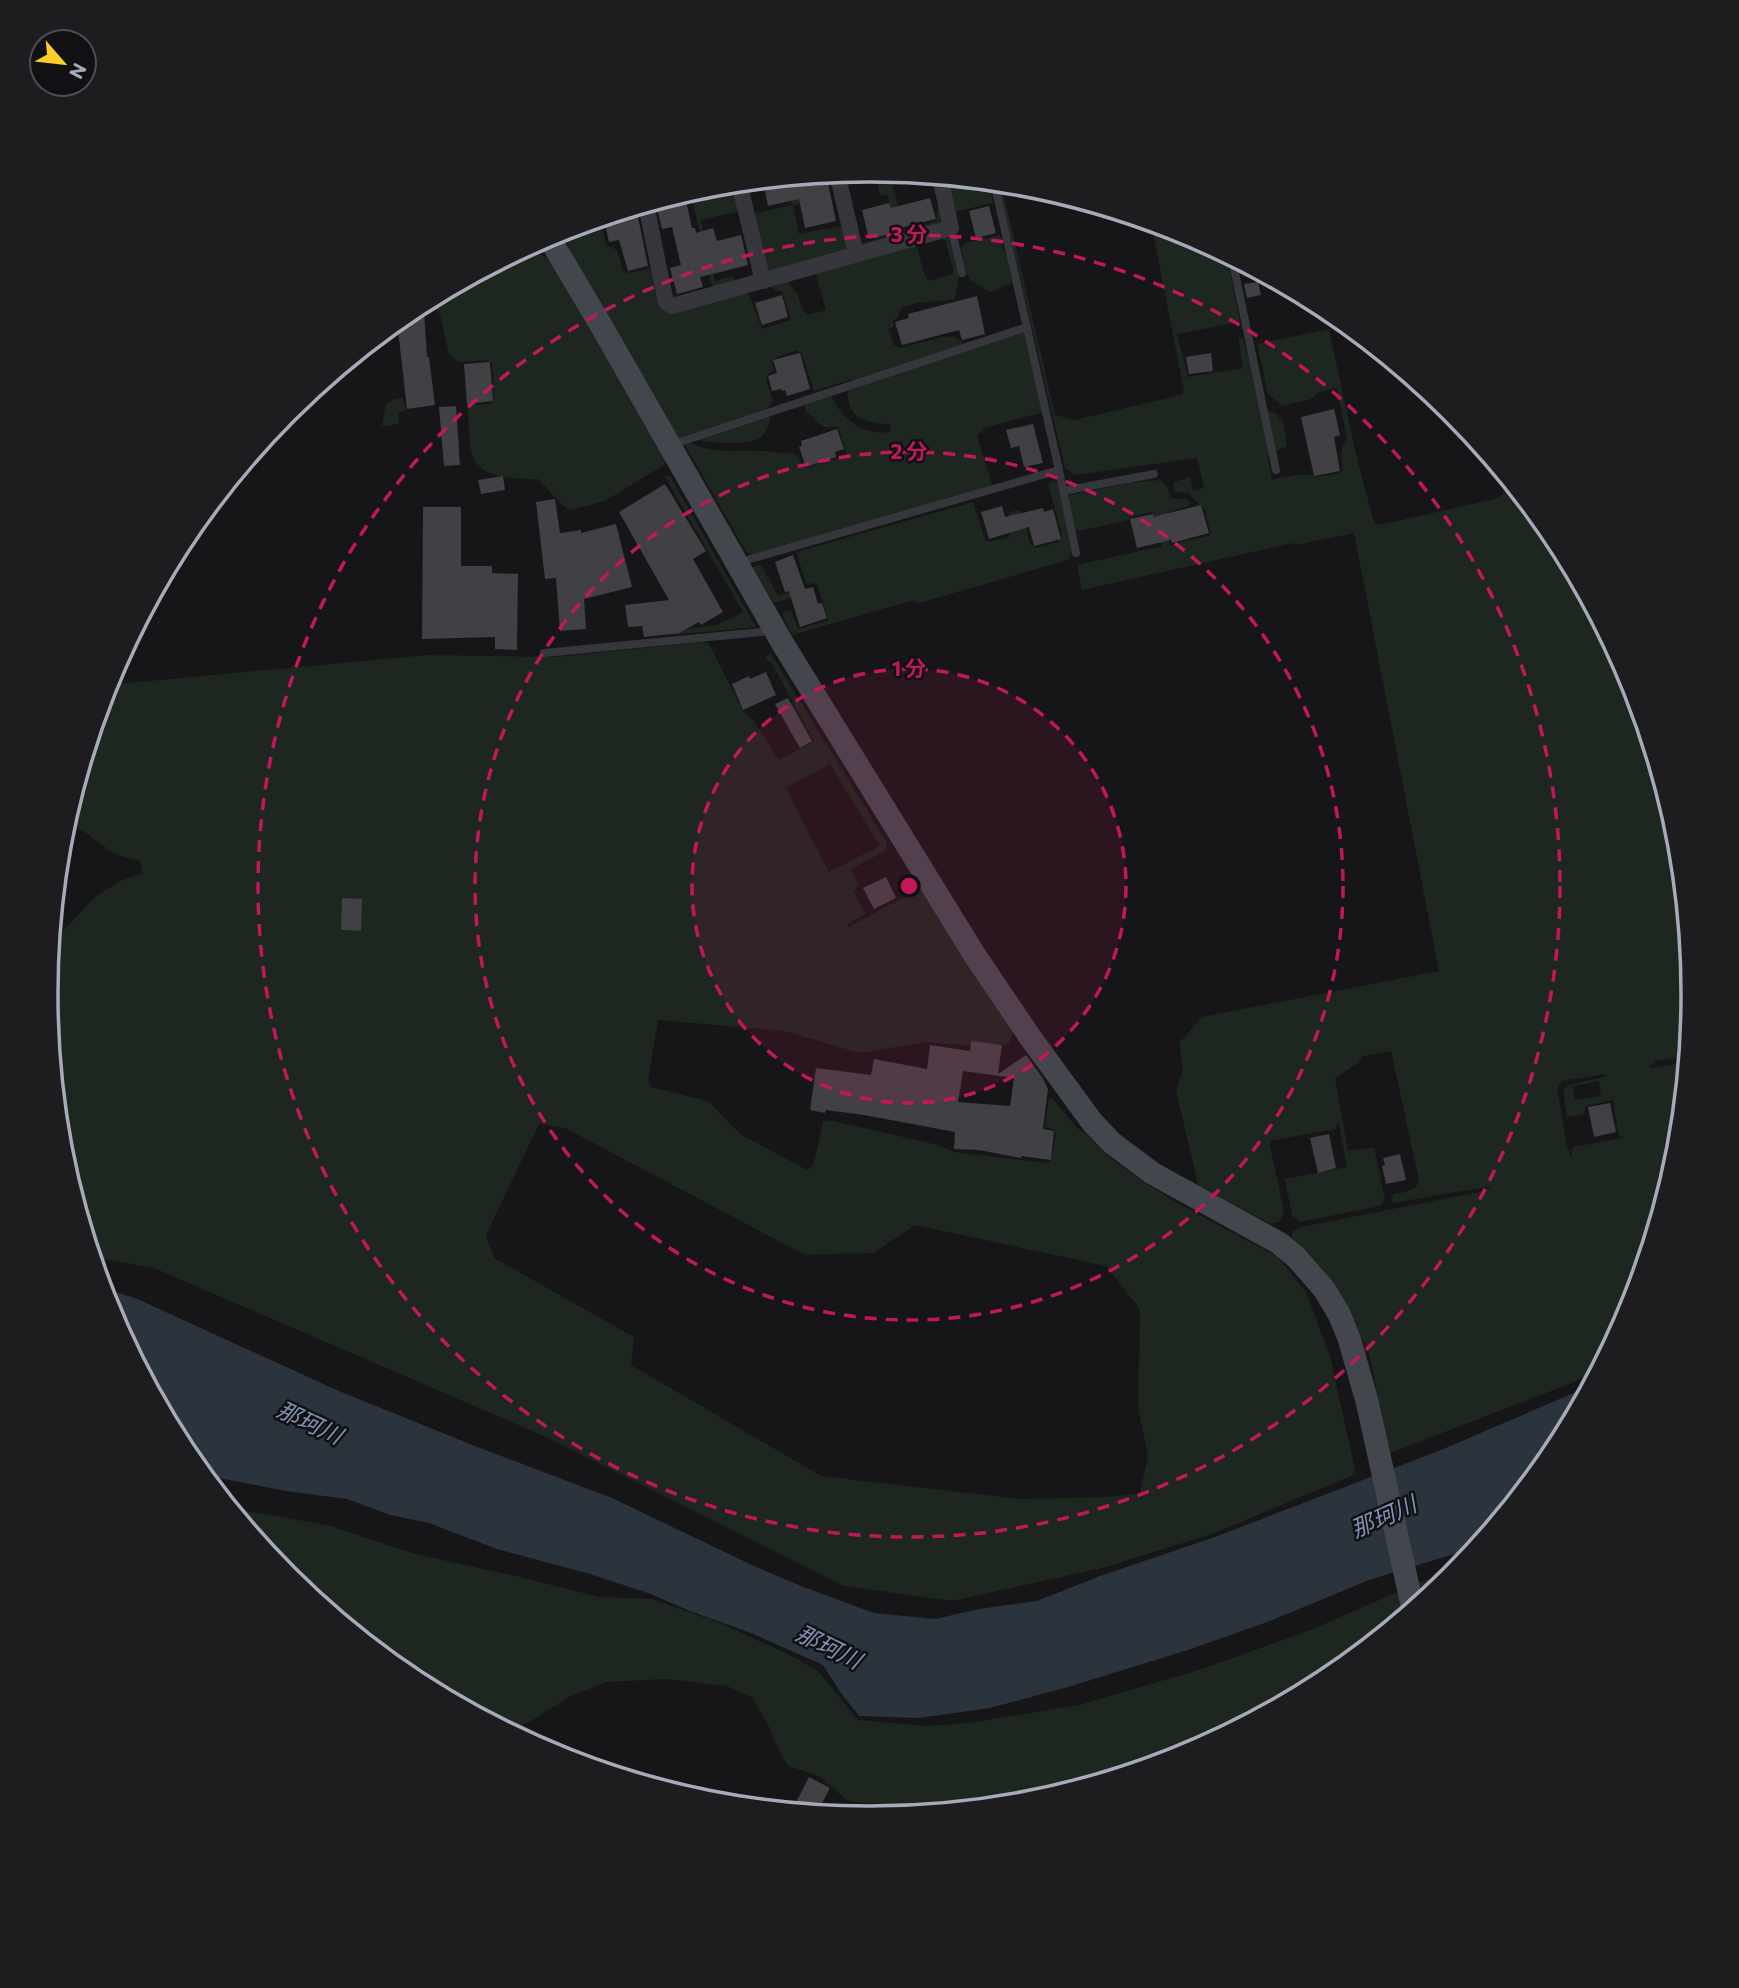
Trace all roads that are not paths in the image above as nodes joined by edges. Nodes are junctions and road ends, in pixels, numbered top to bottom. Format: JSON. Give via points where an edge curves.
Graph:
{"nodes":[{"id":1,"x":839,"y":183,"type":"edge"},
{"id":2,"x":942,"y":186,"type":"edge"},
{"id":3,"x":742,"y":193,"type":"edge"},
{"id":4,"x":997,"y":193,"type":"edge"},
{"id":5,"x":648,"y":213,"type":"edge"},
{"id":6,"x":951,"y":228,"type":"junction"},
{"id":7,"x":554,"y":246,"type":"edge"},
{"id":8,"x":856,"y":254,"type":"junction"},
{"id":9,"x":1234,"y":269,"type":"edge"},
{"id":10,"x":962,"y":273,"type":"dead end"},
{"id":11,"x":763,"y":281,"type":"junction"},
{"id":12,"x":1027,"y":327,"type":"junction"},
{"id":13,"x":670,"y":445,"type":"junction"},
{"id":14,"x":1059,"y":470,"type":"junction"},
{"id":15,"x":1276,"y":470,"type":"dead end"},
{"id":16,"x":1154,"y":474,"type":"dead end"},
{"id":17,"x":1063,"y":491,"type":"junction"},
{"id":18,"x":1076,"y":553,"type":"dead end"},
{"id":19,"x":737,"y":563,"type":"junction"},
{"id":20,"x":776,"y":630,"type":"junction"},
{"id":21,"x":544,"y":653,"type":"dead end"},
{"id":22,"x":1411,"y":1599,"type":"edge"}],
"edges":[{"from":1,"to":8,"type":"street"},
{"from":2,"to":6,"type":"street"},
{"from":3,"to":11,"type":"street"},
{"from":4,"to":12,"type":"lane"},
{"from":5,"to":11,"type":"street","via":[[666,302],[672,306]]},
{"from":6,"to":8,"type":"street"},
{"from":6,"to":10,"type":"lane"},
{"from":7,"to":13,"type":"street"},
{"from":8,"to":11,"type":"street"},
{"from":9,"to":15,"type":"lane"},
{"from":12,"to":13,"type":"lane"},
{"from":12,"to":14,"type":"lane"},
{"from":13,"to":19,"type":"street"},
{"from":14,"to":17,"type":"lane"},
{"from":14,"to":19,"type":"lane"},
{"from":16,"to":17,"type":"lane"},
{"from":17,"to":18,"type":"lane"},
{"from":19,"to":20,"type":"street"},
{"from":20,"to":21,"type":"lane"},
{"from":20,"to":22,"type":"street","via":[[974,954],[1092,1122],[1153,1174],[1279,1243],[1324,1289],[1357,1362]]}]}
